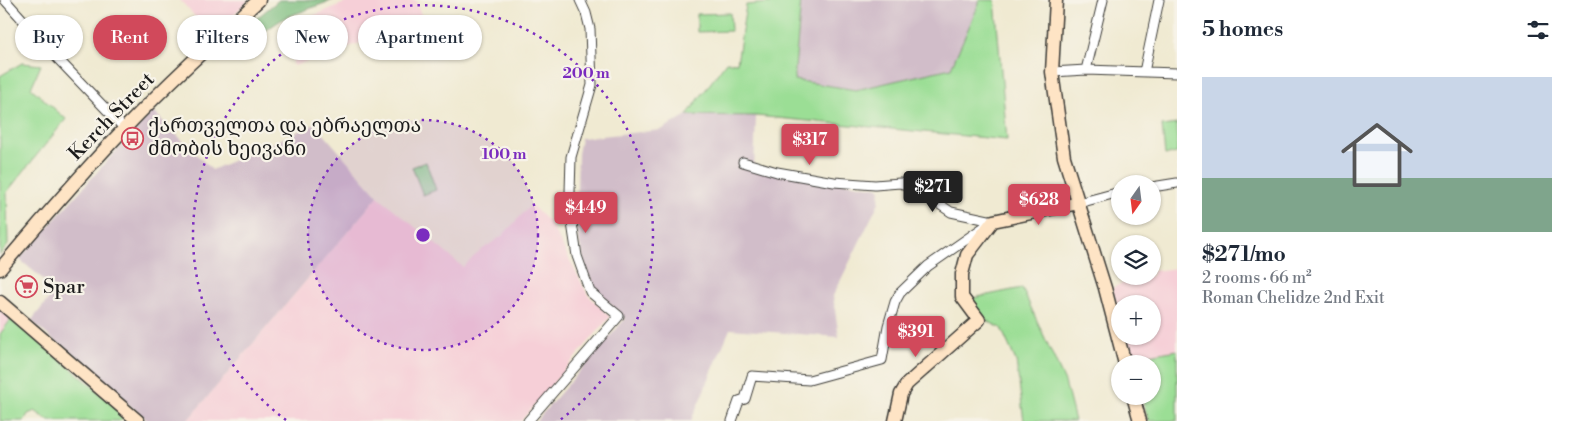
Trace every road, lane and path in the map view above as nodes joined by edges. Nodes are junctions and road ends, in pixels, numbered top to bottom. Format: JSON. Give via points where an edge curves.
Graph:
{"nodes":[{"id":1,"x":5,"y":0,"type":"edge"},
{"id":2,"x":259,"y":0,"type":"edge"},
{"id":3,"x":580,"y":0,"type":"edge"},
{"id":4,"x":1056,"y":0,"type":"edge"},
{"id":5,"x":1103,"y":0,"type":"edge"},
{"id":6,"x":1159,"y":0,"type":"edge"},
{"id":7,"x":1086,"y":70,"type":"junction"},
{"id":8,"x":1052,"y":72,"type":"junction"},
{"id":9,"x":1144,"y":72,"type":"junction"},
{"id":10,"x":1177,"y":73,"type":"edge"},
{"id":11,"x":124,"y":128,"type":"junction"},
{"id":12,"x":743,"y":162,"type":"dead end"},
{"id":13,"x":1177,"y":183,"type":"edge"},
{"id":14,"x":1161,"y":186,"type":"edge"},
{"id":15,"x":1111,"y":194,"type":"edge"},
{"id":16,"x":1079,"y":203,"type":"junction"},
{"id":17,"x":993,"y":221,"type":"junction"},
{"id":18,"x":0,"y":269,"type":"edge"},
{"id":19,"x":0,"y":302,"type":"edge"},
{"id":20,"x":1123,"y":355,"type":"edge"},
{"id":21,"x":1136,"y":405,"type":"edge"},
{"id":22,"x":138,"y":421,"type":"edge"},
{"id":23,"x":528,"y":421,"type":"edge"},
{"id":24,"x":732,"y":421,"type":"edge"},
{"id":25,"x":895,"y":421,"type":"edge"},
{"id":26,"x":1140,"y":421,"type":"edge"}],
"edges":[{"from":1,"to":11,"type":"street"},
{"from":2,"to":11,"type":"street","name":"Kerch Street"},
{"from":3,"to":23,"type":"street","via":[[590,29],[592,85],[572,157],[572,223],[577,256],[590,292],[619,316]]},
{"from":4,"to":8,"type":"street"},
{"from":5,"to":7,"type":"street"},
{"from":6,"to":9,"type":"street"},
{"from":7,"to":8,"type":"street"},
{"from":7,"to":9,"type":"street"},
{"from":8,"to":16,"type":"street","via":[[1064,157]]},
{"from":9,"to":10,"type":"street"},
{"from":11,"to":18,"type":"street","name":"Kerch Street"},
{"from":12,"to":17,"type":"street","via":[[834,182],[900,183],[915,188],[951,212]]},
{"from":13,"to":14,"type":"street"},
{"from":15,"to":16,"type":"street"},
{"from":16,"to":17,"type":"street"},
{"from":16,"to":20,"type":"street"},
{"from":17,"to":24,"type":"street","via":[[928,266],[900,293],[888,326],[882,360],[809,380],[752,376],[745,399],[739,401]]},
{"from":17,"to":25,"type":"street","via":[[967,255],[962,274],[962,297],[979,320],[906,384]]},
{"from":19,"to":22,"type":"street"},
{"from":21,"to":26,"type":"street"}]}
